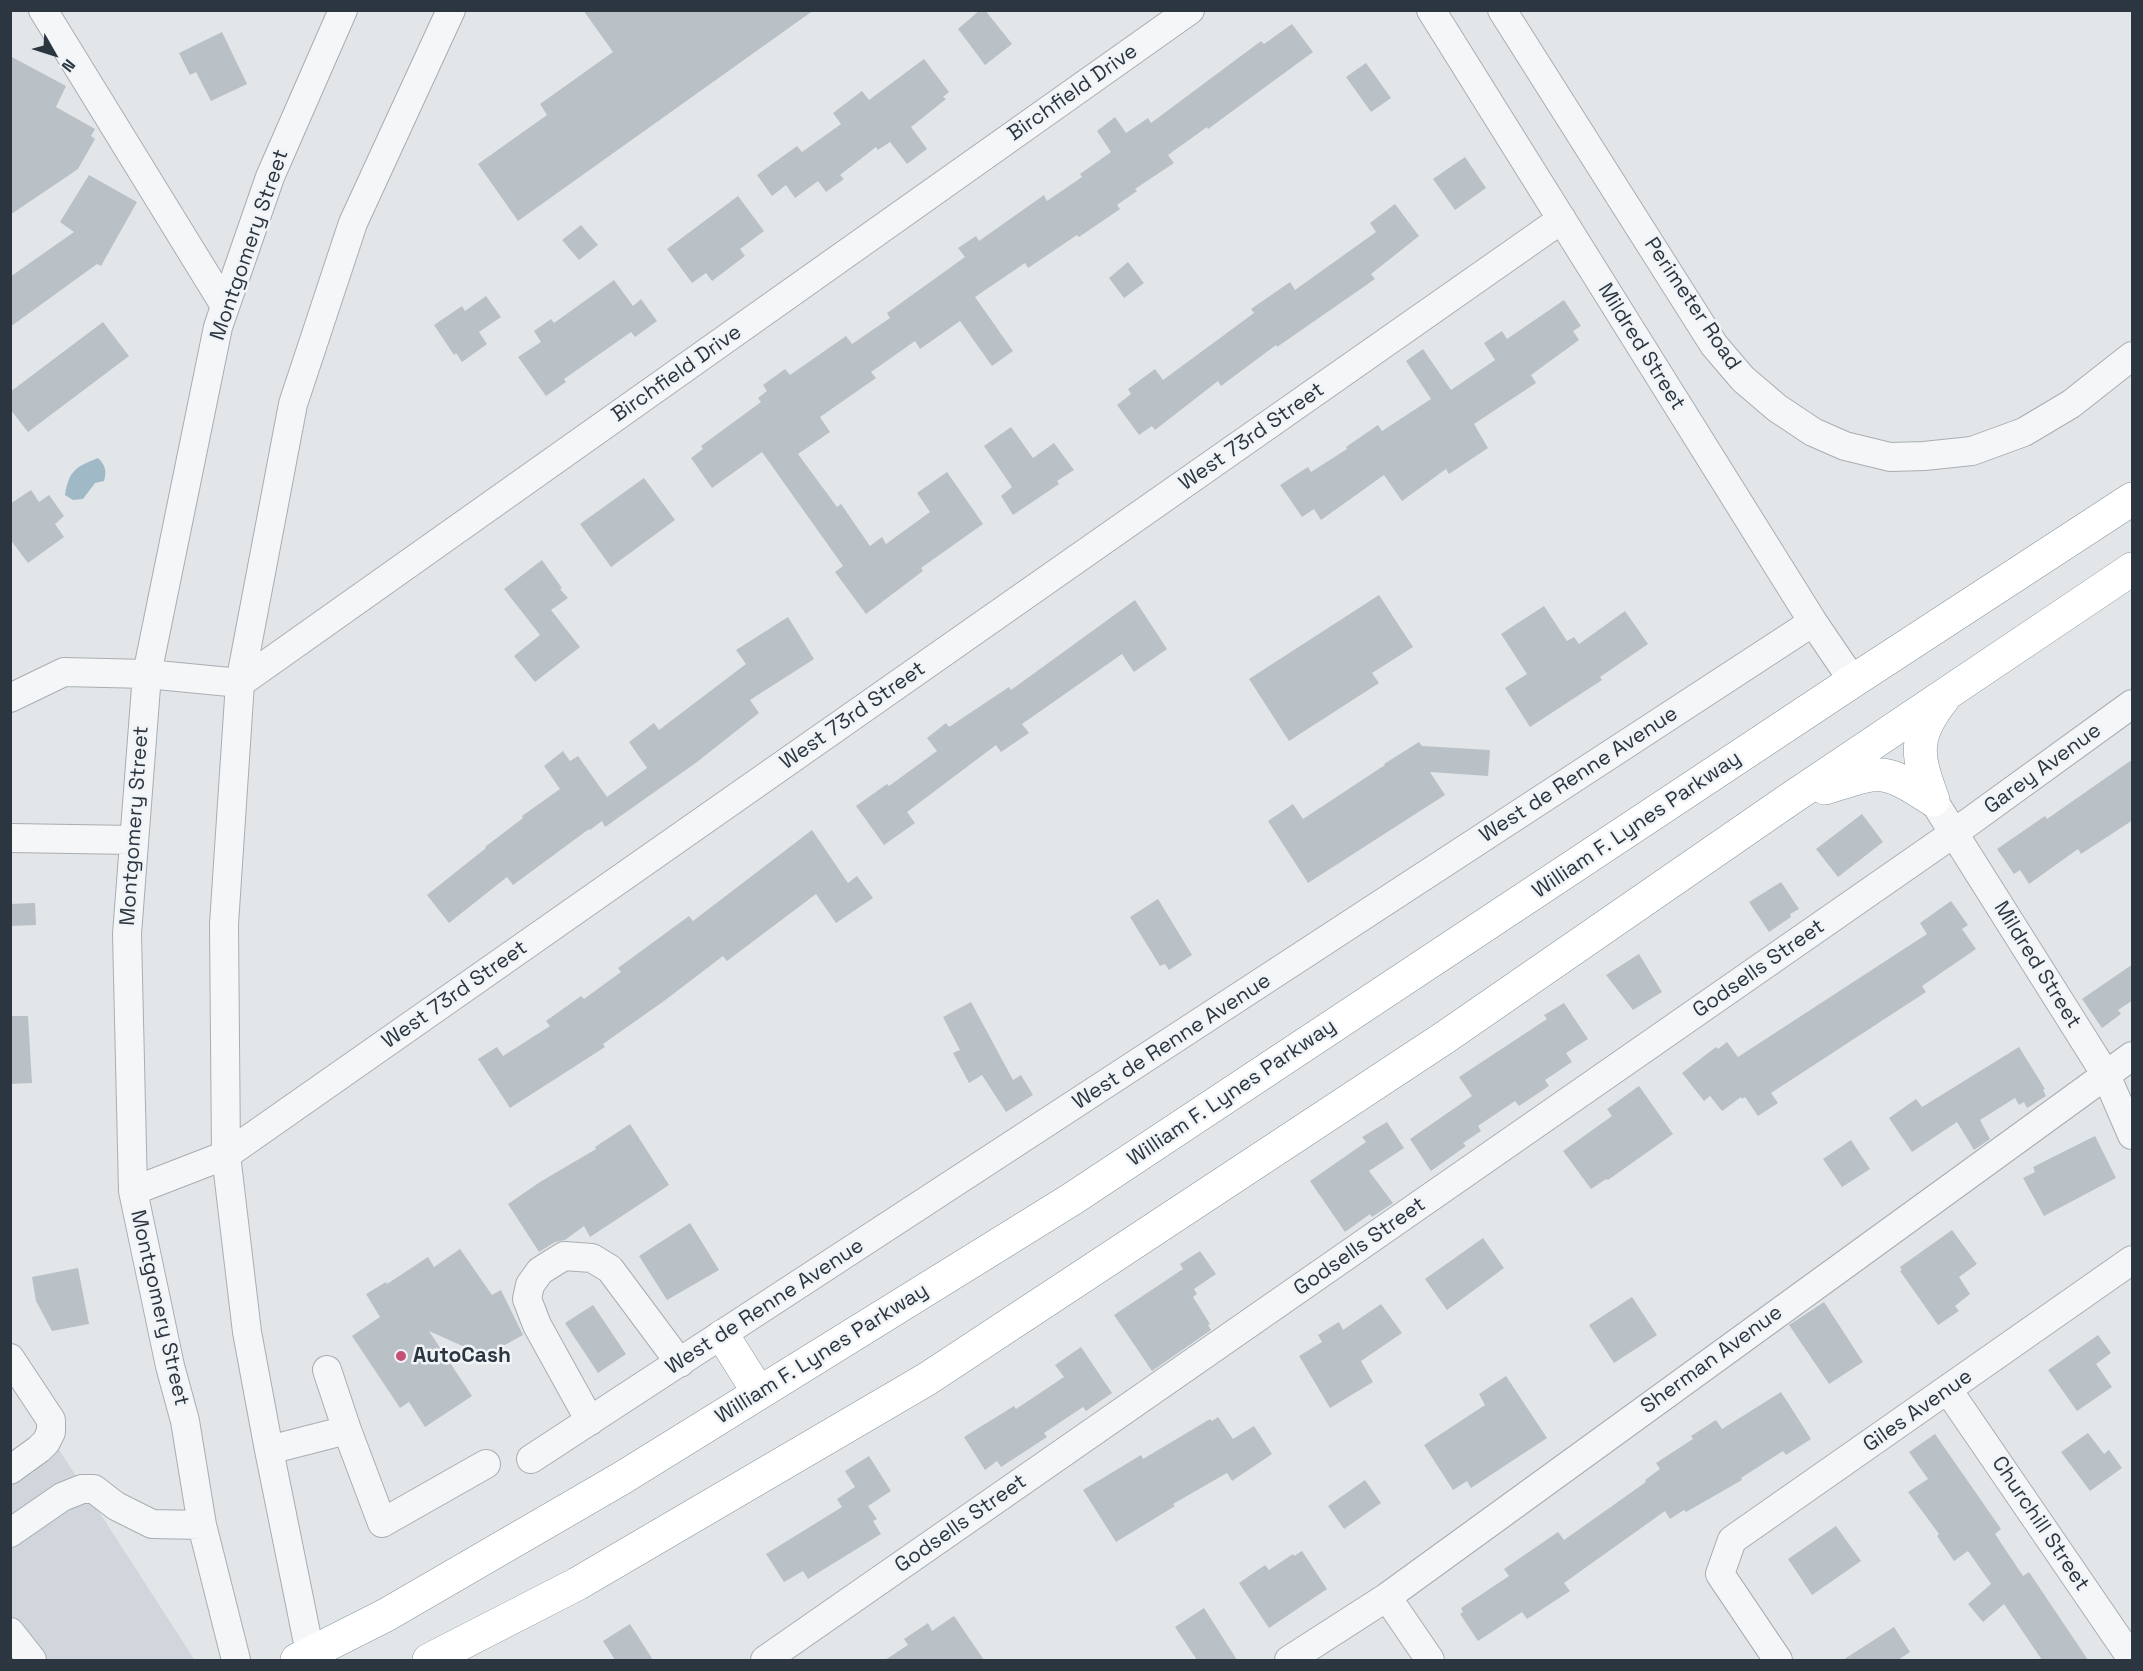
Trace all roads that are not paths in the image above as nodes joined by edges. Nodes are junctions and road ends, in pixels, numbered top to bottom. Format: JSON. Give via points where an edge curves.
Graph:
{"nodes":[{"id":1,"x":43,"y":10,"type":"edge"},
{"id":2,"x":343,"y":10,"type":"edge"},
{"id":3,"x":451,"y":10,"type":"edge"},
{"id":4,"x":1190,"y":10,"type":"edge"},
{"id":5,"x":1431,"y":10,"type":"edge"},
{"id":6,"x":1502,"y":10,"type":"edge"},
{"id":7,"x":1562,"y":219,"type":"junction"},
{"id":8,"x":225,"y":306,"type":"junction"},
{"id":9,"x":2133,"y":356,"type":"edge"},
{"id":10,"x":2133,"y":499,"type":"edge"},
{"id":11,"x":2133,"y":569,"type":"edge"},
{"id":12,"x":1812,"y":622,"type":"junction"},
{"id":13,"x":147,"y":674,"type":"junction"},
{"id":14,"x":1853,"y":681,"type":"junction"},
{"id":15,"x":240,"y":683,"type":"junction"},
{"id":16,"x":1951,"y":690,"type":"junction"},
{"id":17,"x":10,"y":698,"type":"edge"},
{"id":18,"x":2133,"y":705,"type":"edge"},
{"id":19,"x":1933,"y":800,"type":"junction"},
{"id":20,"x":1787,"y":801,"type":"junction"},
{"id":21,"x":1954,"y":833,"type":"junction"},
{"id":22,"x":10,"y":838,"type":"edge"},
{"id":23,"x":134,"y":840,"type":"junction"},
{"id":24,"x":2133,"y":1056,"type":"edge"},
{"id":25,"x":2106,"y":1075,"type":"junction"},
{"id":26,"x":2133,"y":1135,"type":"edge"},
{"id":27,"x":226,"y":1155,"type":"junction"},
{"id":28,"x":133,"y":1191,"type":"junction"},
{"id":29,"x":2133,"y":1260,"type":"edge"},
{"id":30,"x":723,"y":1336,"type":"junction"},
{"id":31,"x":10,"y":1358,"type":"edge"},
{"id":32,"x":680,"y":1364,"type":"junction"},
{"id":33,"x":327,"y":1370,"type":"dead end"},
{"id":34,"x":1948,"y":1390,"type":"junction"},
{"id":35,"x":759,"y":1393,"type":"junction"},
{"id":36,"x":591,"y":1421,"type":"junction"},
{"id":37,"x":347,"y":1430,"type":"junction"},
{"id":38,"x":269,"y":1450,"type":"junction"},
{"id":39,"x":531,"y":1459,"type":"dead end"},
{"id":40,"x":486,"y":1464,"type":"dead end"},
{"id":41,"x":10,"y":1470,"type":"edge"},
{"id":42,"x":202,"y":1525,"type":"junction"},
{"id":43,"x":10,"y":1533,"type":"edge"},
{"id":44,"x":1387,"y":1597,"type":"junction"},
{"id":45,"x":10,"y":1632,"type":"edge"},
{"id":46,"x":303,"y":1657,"type":"edge"},
{"id":47,"x":2133,"y":1659,"type":"edge"},
{"id":48,"x":32,"y":1660,"type":"edge"},
{"id":49,"x":236,"y":1660,"type":"edge"},
{"id":50,"x":429,"y":1660,"type":"edge"},
{"id":51,"x":765,"y":1660,"type":"edge"},
{"id":52,"x":1289,"y":1660,"type":"edge"},
{"id":53,"x":1430,"y":1660,"type":"edge"},
{"id":54,"x":1778,"y":1660,"type":"edge"}],
"edges":[{"from":1,"to":8,"type":"street"},
{"from":2,"to":8,"type":"street","name":"Montgomery Street","via":[[270,177]]},
{"from":3,"to":15,"type":"street","via":[[353,223],[292,404]]},
{"from":4,"to":15,"type":"street","name":"Birchfield Drive"},
{"from":5,"to":7,"type":"street","name":"Mildred Street"},
{"from":6,"to":9,"type":"street","name":"Perimeter Road","via":[[1714,345],[1743,380],[1813,432],[1845,446],[1890,458],[1972,451],[2024,432],[2071,404]]},
{"from":7,"to":12,"type":"street","name":"Mildred Street"},
{"from":7,"to":27,"type":"street","name":"West 73rd Street"},
{"from":8,"to":13,"type":"street","name":"Montgomery Street"},
{"from":10,"to":14,"type":"highway","name":"William F. Lynes Parkway"},
{"from":11,"to":16,"type":"highway"},
{"from":12,"to":14,"type":"street","name":"Mildred Street"},
{"from":12,"to":30,"type":"street","name":"West de Renne Avenue"},
{"from":13,"to":15,"type":"street"},
{"from":13,"to":17,"type":"street","via":[[64,672]]},
{"from":13,"to":23,"type":"street","name":"Montgomery Street"},
{"from":14,"to":35,"type":"highway","name":"William F. Lynes Parkway","via":[[1072,1199]]},
{"from":15,"to":27,"type":"street","via":[[224,924]]},
{"from":16,"to":19,"type":"highway","via":[[1930,716],[1920,746],[1922,770]]},
{"from":16,"to":20,"type":"highway"},
{"from":18,"to":21,"type":"street","name":"Garey Avenue"},
{"from":19,"to":20,"type":"highway","via":[[1898,778],[1875,774]]},
{"from":19,"to":21,"type":"street","name":"Mildred Street"},
{"from":20,"to":50,"type":"highway","via":[[1444,1038],[927,1379],[577,1584]]},
{"from":21,"to":25,"type":"street","name":"Mildred Street"},
{"from":21,"to":51,"type":"street","name":"Godsells Street"},
{"from":22,"to":23,"type":"street"},
{"from":23,"to":28,"type":"street","name":"Montgomery Street","via":[[127,934]]},
{"from":24,"to":25,"type":"street","name":"Sherman Avenue"},
{"from":25,"to":26,"type":"street","name":"Mildred Street"},
{"from":25,"to":44,"type":"street","name":"Sherman Avenue"},
{"from":27,"to":28,"type":"street","name":"West 73rd Street"},
{"from":27,"to":38,"type":"street","via":[[248,1332]]},
{"from":28,"to":42,"type":"street","name":"Montgomery Street","via":[[185,1421]]},
{"from":29,"to":34,"type":"street","name":"Giles Avenue"},
{"from":30,"to":32,"type":"street","name":"West de Renne Avenue"},
{"from":30,"to":35,"type":"highway"},
{"from":31,"to":41,"type":"street","via":[[51,1420],[46,1442]]},
{"from":32,"to":36,"type":"street","name":"West de Renne Avenue"},
{"from":32,"to":36,"type":"street","via":[[610,1269],[592,1258],[564,1256],[540,1270],[526,1299]]},
{"from":33,"to":37,"type":"street"},
{"from":34,"to":47,"type":"street","name":"Churchill Street"},
{"from":34,"to":54,"type":"street","name":"Giles Avenue","via":[[1732,1540],[1720,1574]]},
{"from":35,"to":46,"type":"highway","name":"William F. Lynes Parkway","via":[[407,1603]]},
{"from":36,"to":39,"type":"street","name":"West de Renne Avenue"},
{"from":37,"to":38,"type":"street"},
{"from":37,"to":40,"type":"street","via":[[382,1523]]},
{"from":38,"to":46,"type":"street"},
{"from":42,"to":43,"type":"street","via":[[152,1524],[116,1506],[94,1489],[82,1489],[62,1497]]},
{"from":42,"to":49,"type":"street","name":"Montgomery Street"},
{"from":44,"to":52,"type":"street","name":"Sherman Avenue"},
{"from":44,"to":53,"type":"street"},
{"from":45,"to":48,"type":"street"}]}
